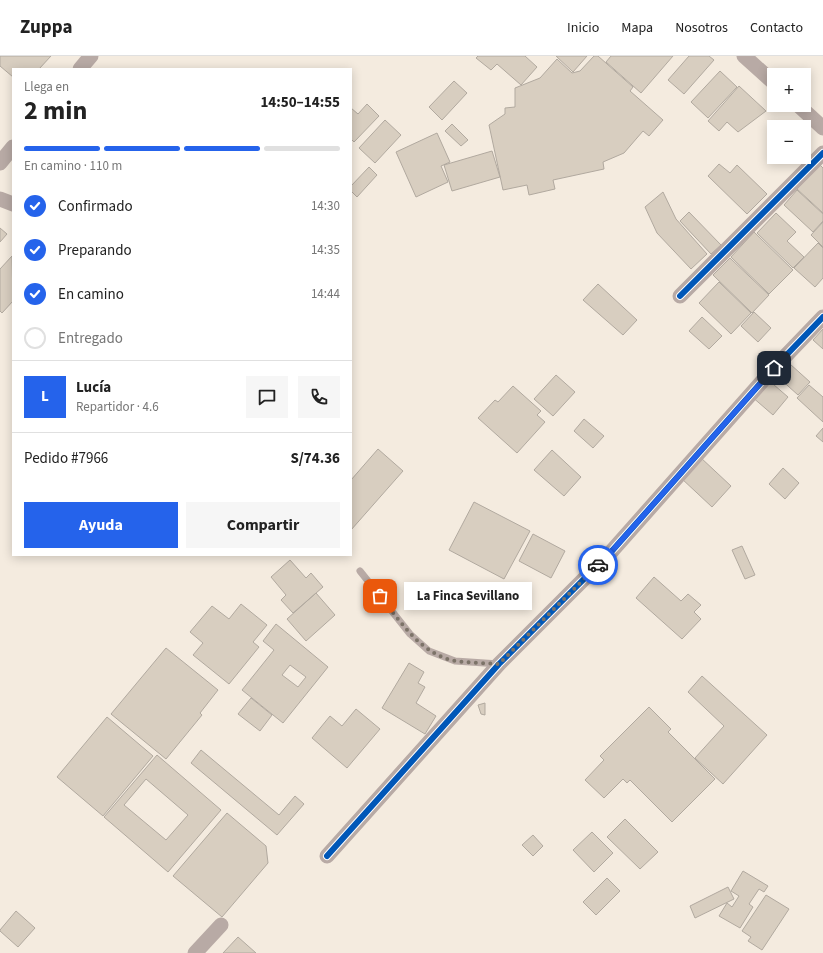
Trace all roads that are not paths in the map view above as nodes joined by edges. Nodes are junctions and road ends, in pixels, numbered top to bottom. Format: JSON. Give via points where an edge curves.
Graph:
{"nodes":[{"id":1,"x":91,"y":56,"type":"edge"},
{"id":2,"x":744,"y":56,"type":"edge"},
{"id":3,"x":81,"y":68,"type":"edge"},
{"id":4,"x":767,"y":77,"type":"edge"},
{"id":5,"x":807,"y":112,"type":"edge"},
{"id":6,"x":821,"y":122,"type":"edge"},
{"id":7,"x":12,"y":148,"type":"edge"},
{"id":8,"x":823,"y":153,"type":"edge"},
{"id":9,"x":0,"y":162,"type":"edge"},
{"id":10,"x":0,"y":198,"type":"edge"},
{"id":11,"x":12,"y":204,"type":"edge"},
{"id":12,"x":680,"y":296,"type":"dead end"},
{"id":13,"x":823,"y":317,"type":"edge"},
{"id":14,"x":360,"y":571,"type":"dead end"},
{"id":15,"x":499,"y":664,"type":"junction"},
{"id":16,"x":327,"y":856,"type":"dead end"},
{"id":17,"x":221,"y":925,"type":"dead end"},
{"id":18,"x":195,"y":953,"type":"edge"}],
"edges":[{"from":1,"to":3,"type":"street"},
{"from":2,"to":4,"type":"street"},
{"from":5,"to":6,"type":"street"},
{"from":7,"to":9,"type":"street"},
{"from":8,"to":12,"type":"street"},
{"from":10,"to":11,"type":"street"},
{"from":13,"to":15,"type":"street","via":[[774,368],[611,552]]},
{"from":14,"to":15,"type":"lane","via":[[410,634],[429,651],[455,661]]},
{"from":15,"to":16,"type":"street"},
{"from":17,"to":18,"type":"street"}]}
